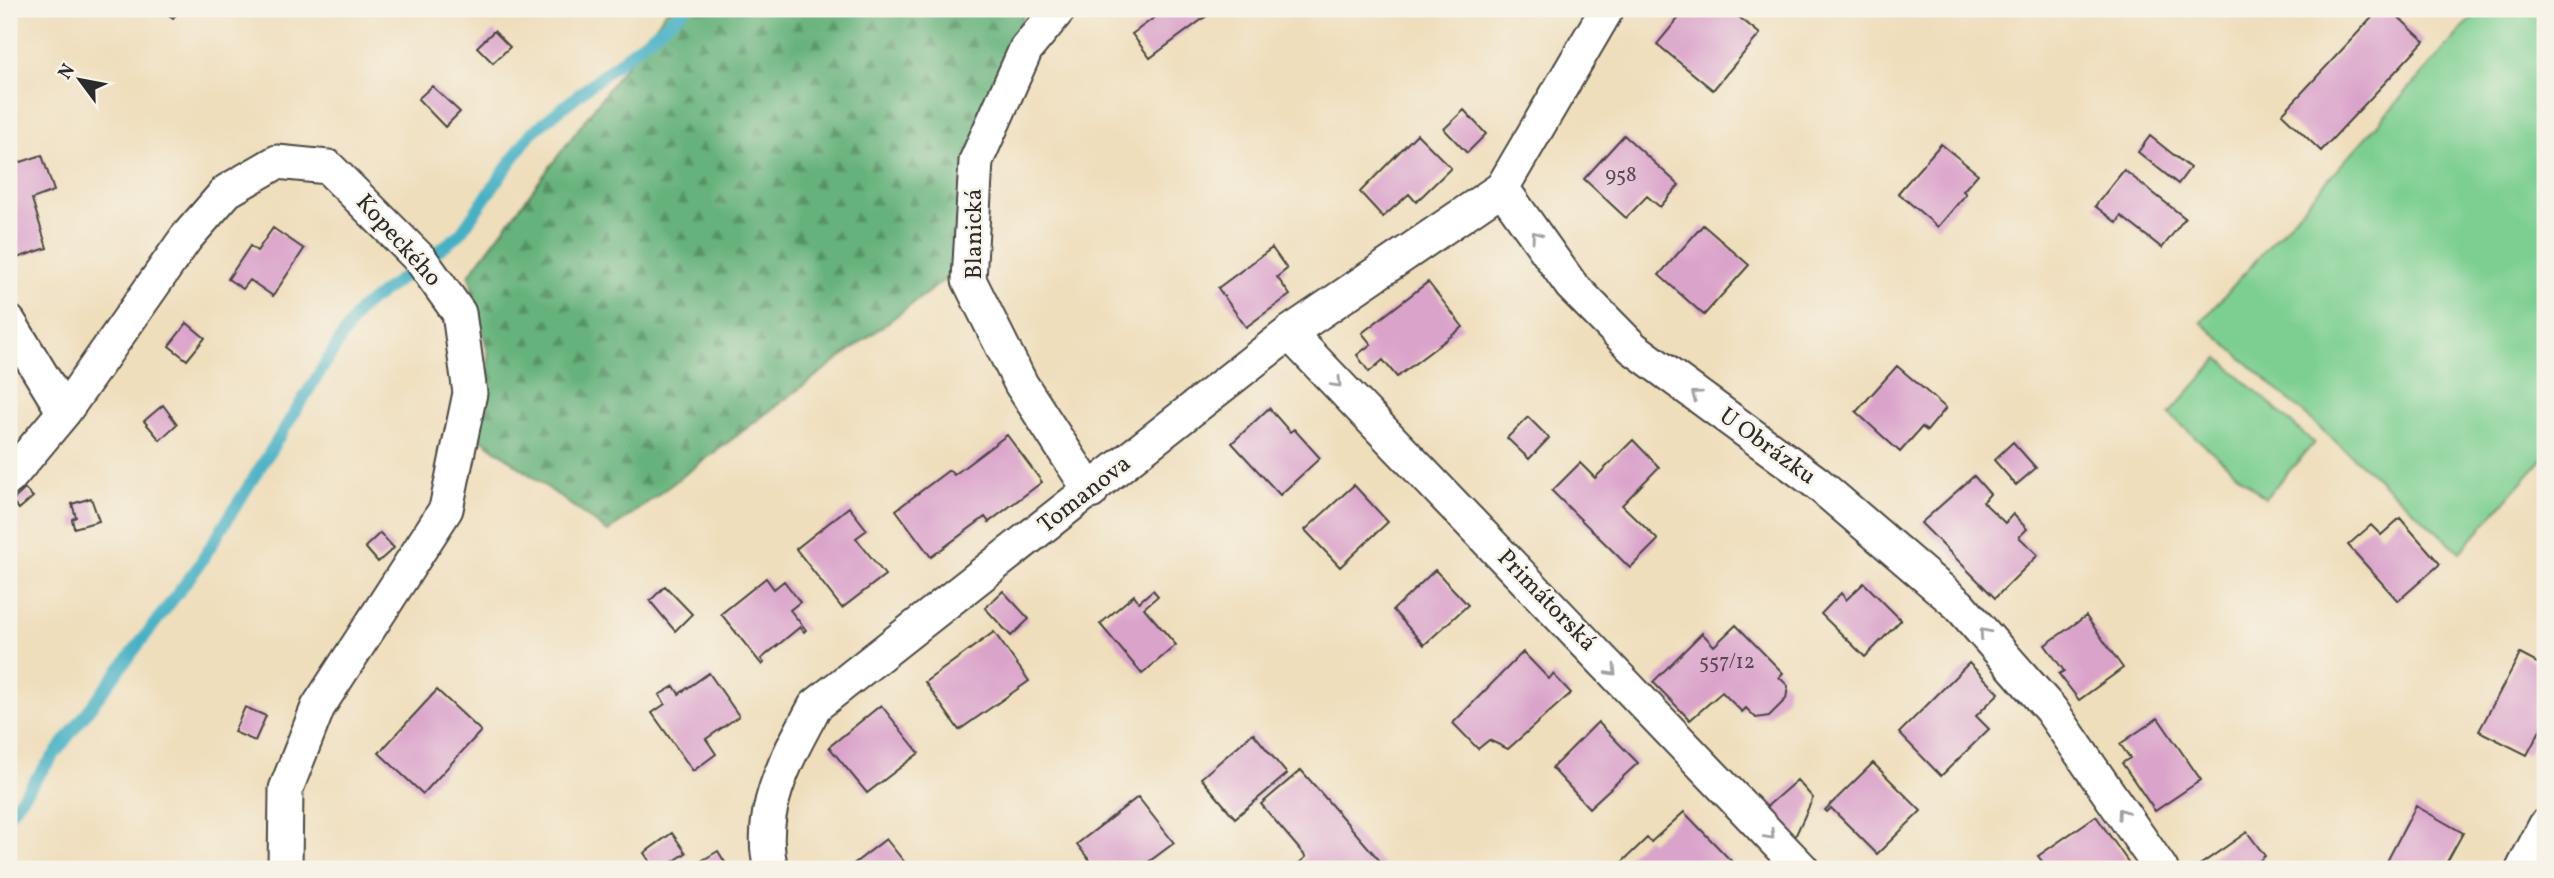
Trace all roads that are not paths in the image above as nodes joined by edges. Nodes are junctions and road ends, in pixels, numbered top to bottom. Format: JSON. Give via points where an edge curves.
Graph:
{"nodes":[{"id":1,"x":1059,"y":9,"type":"edge"},
{"id":2,"x":1607,"y":9,"type":"edge"},
{"id":3,"x":1502,"y":188,"type":"junction"},
{"id":4,"x":9,"y":322,"type":"edge"},
{"id":5,"x":1289,"y":333,"type":"junction"},
{"id":6,"x":64,"y":412,"type":"junction"},
{"id":7,"x":9,"y":478,"type":"edge"},
{"id":8,"x":1091,"y":492,"type":"junction"},
{"id":9,"x":2545,"y":826,"type":"edge"},
{"id":10,"x":285,"y":869,"type":"edge"},
{"id":11,"x":771,"y":869,"type":"edge"},
{"id":12,"x":1802,"y":869,"type":"edge"},
{"id":13,"x":2161,"y":869,"type":"edge"},
{"id":14,"x":2523,"y":869,"type":"edge"}],
"edges":[{"from":1,"to":8,"type":"street","name":"Blanická","via":[[1026,49],[976,161],[969,280],[1021,384]]},
{"from":2,"to":3,"type":"street"},
{"from":3,"to":5,"type":"street","name":"Tomanova"},
{"from":13,"to":3,"type":"street","name":"U Obrázku","one_way":true,"via":[[2051,710],[1959,605],[1817,483],[1633,348],[1571,285]]},
{"from":4,"to":6,"type":"street"},
{"from":5,"to":8,"type":"street","name":"Tomanova"},
{"from":5,"to":12,"type":"street","name":"Primátorská","one_way":true},
{"from":6,"to":7,"type":"street","name":"Kopeckého"},
{"from":6,"to":10,"type":"street","name":"Kopeckého","via":[[186,238],[227,191],[278,162],[328,167],[421,260],[459,313],[470,393],[446,509],[318,707],[286,789]]},
{"from":8,"to":11,"type":"street","name":"Tomanova","via":[[815,706],[779,772],[765,845]]},
{"from":9,"to":14,"type":"street"}]}
